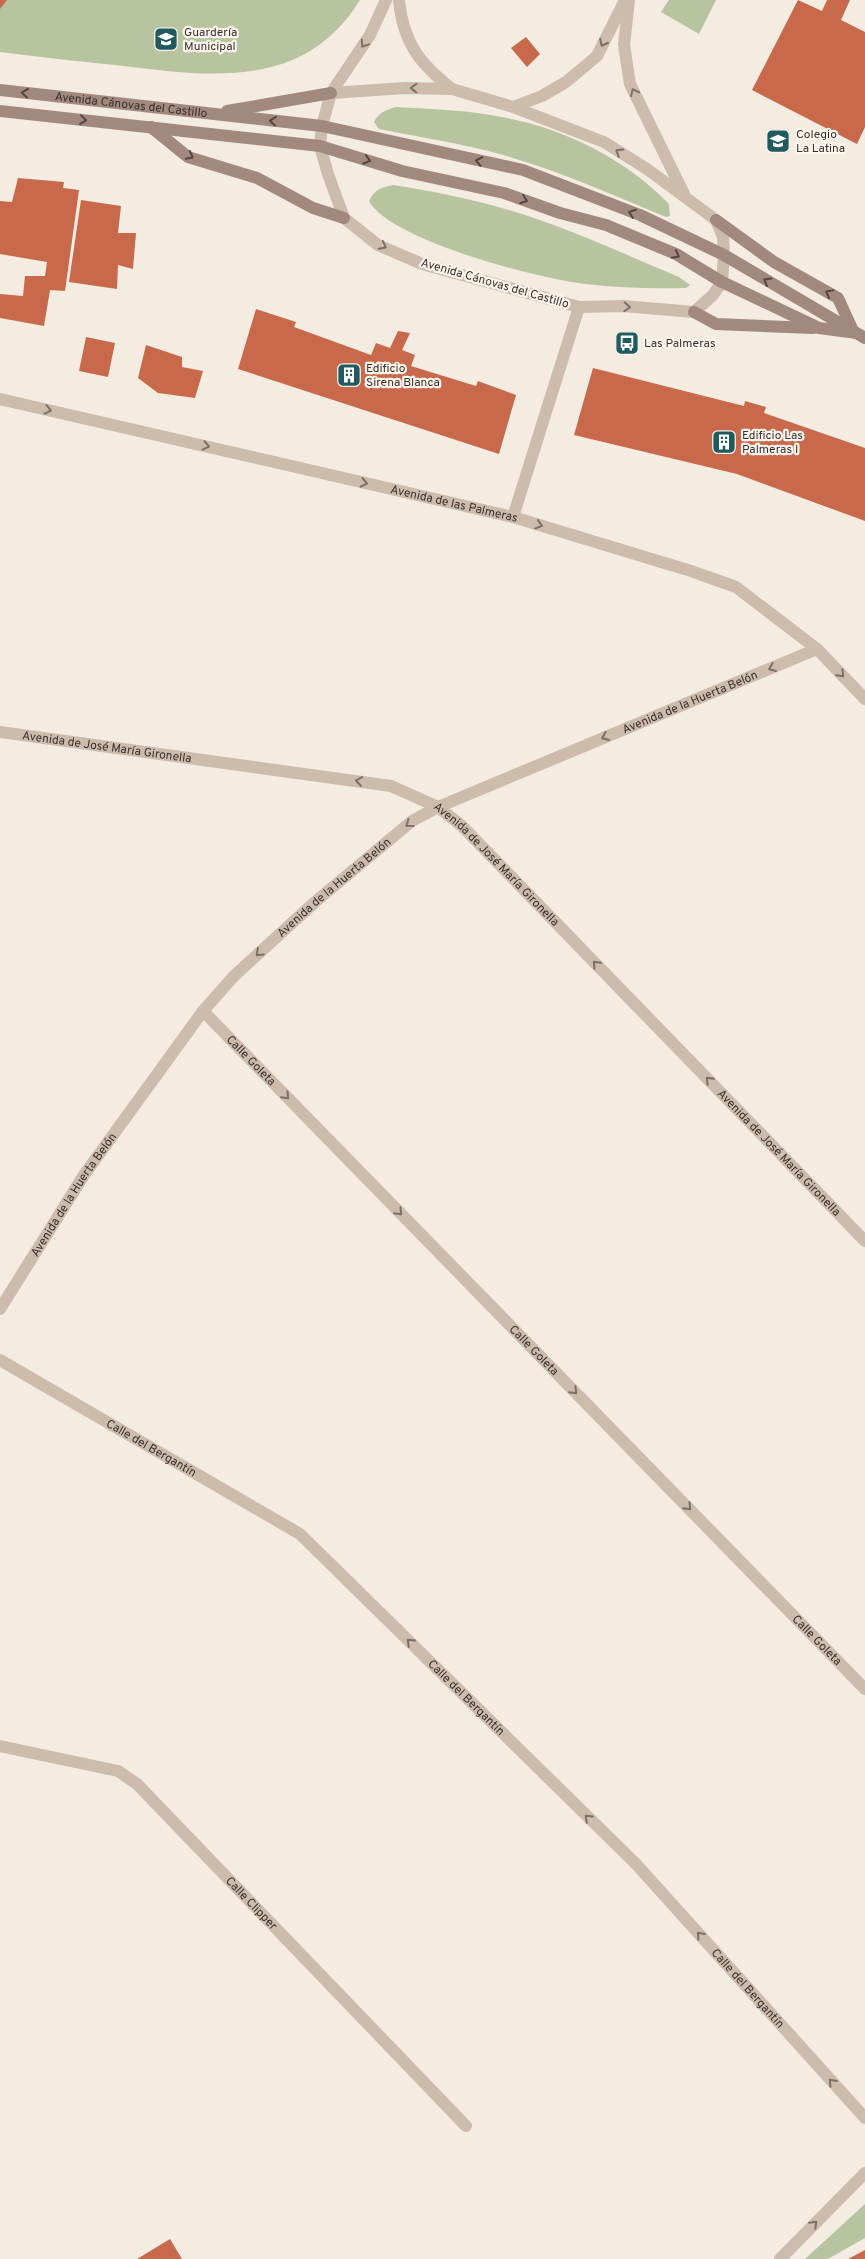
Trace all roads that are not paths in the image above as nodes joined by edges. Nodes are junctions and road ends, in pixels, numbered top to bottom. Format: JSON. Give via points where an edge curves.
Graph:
{"nodes":[{"id":1,"x":386,"y":0,"type":"edge"},
{"id":2,"x":399,"y":0,"type":"edge"},
{"id":3,"x":627,"y":0,"type":"edge"},
{"id":4,"x":0,"y":90,"type":"edge"},
{"id":5,"x":452,"y":90,"type":"junction"},
{"id":6,"x":331,"y":93,"type":"junction"},
{"id":7,"x":513,"y":107,"type":"junction"},
{"id":8,"x":0,"y":111,"type":"edge"},
{"id":9,"x":212,"y":114,"type":"junction"},
{"id":10,"x":322,"y":126,"type":"junction"},
{"id":11,"x":151,"y":127,"type":"junction"},
{"id":12,"x":320,"y":146,"type":"junction"},
{"id":13,"x":686,"y":199,"type":"junction"},
{"id":14,"x":344,"y":218,"type":"junction"},
{"id":15,"x":716,"y":220,"type":"junction"},
{"id":16,"x":724,"y":255,"type":"junction"},
{"id":17,"x":722,"y":282,"type":"junction"},
{"id":18,"x":579,"y":307,"type":"junction"},
{"id":19,"x":694,"y":312,"type":"junction"},
{"id":20,"x":819,"y":328,"type":"junction"},
{"id":21,"x":859,"y":335,"type":"edge"},
{"id":22,"x":0,"y":399,"type":"edge"},
{"id":23,"x":513,"y":517,"type":"junction"},
{"id":24,"x":816,"y":649,"type":"junction"},
{"id":25,"x":865,"y":699,"type":"edge"},
{"id":26,"x":0,"y":732,"type":"edge"},
{"id":27,"x":438,"y":807,"type":"junction"},
{"id":28,"x":203,"y":1011,"type":"junction"},
{"id":29,"x":865,"y":1240,"type":"edge"},
{"id":30,"x":0,"y":1309,"type":"edge"},
{"id":31,"x":0,"y":1360,"type":"edge"},
{"id":32,"x":865,"y":1689,"type":"edge"},
{"id":33,"x":0,"y":1746,"type":"edge"},
{"id":34,"x":865,"y":2118,"type":"edge"},
{"id":35,"x":466,"y":2126,"type":"dead end"},
{"id":36,"x":865,"y":2173,"type":"edge"},
{"id":37,"x":780,"y":2259,"type":"edge"}],
"edges":[{"from":1,"to":6,"type":"street","one_way":true,"via":[[370,35]]},
{"from":2,"to":5,"type":"street","via":[[412,49],[430,72]]},
{"from":3,"to":7,"type":"street","one_way":true,"via":[[597,56],[566,82]]},
{"from":13,"to":3,"type":"street","one_way":true,"via":[[630,84],[624,45]]},
{"from":9,"to":4,"type":"main road","name":"Avenida Cánovas del Castillo","one_way":true},
{"from":5,"to":6,"type":"street","one_way":true,"via":[[405,88]]},
{"from":5,"to":7,"type":"street"},
{"from":6,"to":9,"type":"main road"},
{"from":6,"to":10,"type":"street"},
{"from":13,"to":7,"type":"street","one_way":true,"via":[[604,142]]},
{"from":8,"to":11,"type":"main road","name":"Avenida Cánovas del Castillo","one_way":true},
{"from":10,"to":9,"type":"main road","name":"Avenida Cánovas del Castillo","one_way":true},
{"from":10,"to":12,"type":"street"},
{"from":16,"to":10,"type":"main road","name":"Avenida Cánovas del Castillo","one_way":true,"via":[[640,215],[522,170]]},
{"from":11,"to":12,"type":"main road","name":"Avenida Cánovas del Castillo"},
{"from":11,"to":14,"type":"main road","one_way":true,"via":[[188,157],[257,178],[313,208]]},
{"from":12,"to":14,"type":"street"},
{"from":12,"to":17,"type":"main road","name":"Avenida Cánovas del Castillo","one_way":true,"via":[[402,171],[504,193],[606,225],[676,254]]},
{"from":13,"to":15,"type":"street"},
{"from":14,"to":18,"type":"street","name":"Avenida Cánovas del Castillo","one_way":true,"via":[[378,245],[422,264]]},
{"from":15,"to":16,"type":"street","via":[[723,237]]},
{"from":21,"to":15,"type":"main road","one_way":true,"via":[[838,298],[774,262]]},
{"from":16,"to":17,"type":"street"},
{"from":21,"to":16,"type":"main road","name":"Avenida Cánovas del Castillo","one_way":true},
{"from":17,"to":19,"type":"street"},
{"from":17,"to":20,"type":"main road","name":"Avenida Cánovas del Castillo"},
{"from":18,"to":19,"type":"street","name":"Avenida Cánovas del Castillo","one_way":true,"via":[[623,306]]},
{"from":18,"to":23,"type":"street"},
{"from":19,"to":20,"type":"main road","via":[[716,324]]},
{"from":20,"to":21,"type":"main road","name":"Avenida Cánovas del Castillo"},
{"from":22,"to":23,"type":"street","name":"Avenida de las Palmeras","one_way":true},
{"from":23,"to":24,"type":"street","name":"Avenida de las Palmeras","one_way":true,"via":[[736,587]]},
{"from":24,"to":25,"type":"street","name":"Avenida de las Palmeras","one_way":true},
{"from":24,"to":27,"type":"street","name":"Avenida de la Huerta Belón","one_way":true},
{"from":27,"to":26,"type":"street","name":"Avenida de José María Gironella","one_way":true,"via":[[391,786]]},
{"from":27,"to":28,"type":"street","name":"Avenida de la Huerta Belón","one_way":true,"via":[[412,821],[322,896],[234,976]]},
{"from":29,"to":27,"type":"street","name":"Avenida de José María Gironella","one_way":true,"via":[[462,826]]},
{"from":28,"to":30,"type":"street","name":"Avenida de la Huerta Belón","via":[[84,1175]]},
{"from":28,"to":32,"type":"street","name":"Calle Goleta","one_way":true},
{"from":34,"to":31,"type":"street","name":"Calle del Bergantín","one_way":true,"via":[[636,1864],[300,1534]]},
{"from":33,"to":35,"type":"street","name":"Calle Clipper","via":[[118,1771],[137,1784]]},
{"from":37,"to":36,"type":"street","one_way":true}]}
